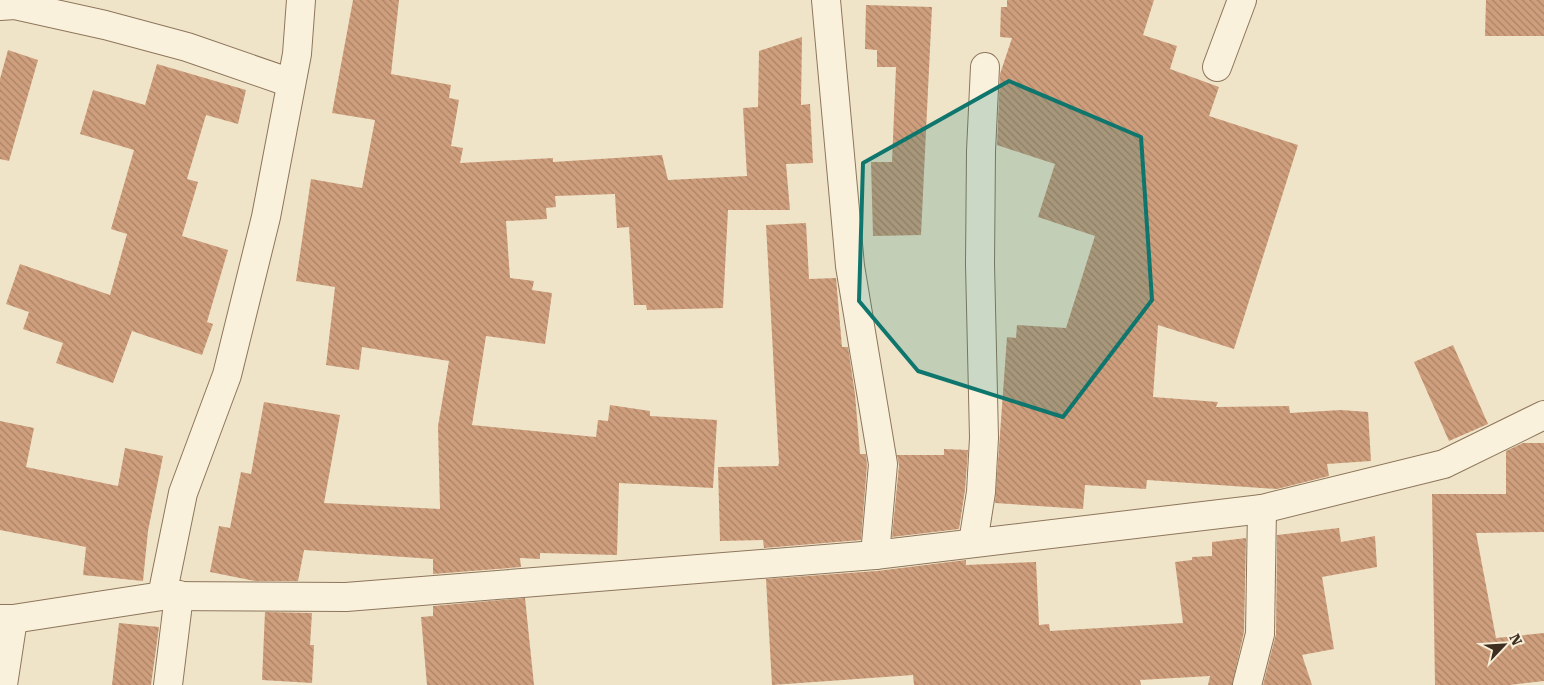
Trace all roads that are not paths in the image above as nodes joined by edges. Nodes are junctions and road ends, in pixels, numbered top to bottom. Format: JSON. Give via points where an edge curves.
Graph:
{"nodes":[{"id":1,"x":301,"y":0,"type":"edge"},
{"id":2,"x":826,"y":0,"type":"edge"},
{"id":3,"x":1242,"y":0,"type":"edge"},
{"id":4,"x":0,"y":6,"type":"edge"},
{"id":5,"x":985,"y":67,"type":"dead end"},
{"id":6,"x":1217,"y":67,"type":"dead end"},
{"id":7,"x":291,"y":83,"type":"junction"},
{"id":8,"x":1544,"y":415,"type":"edge"},
{"id":9,"x":1262,"y":509,"type":"junction"},
{"id":10,"x":974,"y":543,"type":"junction"},
{"id":11,"x":875,"y":555,"type":"junction"},
{"id":12,"x":171,"y":595,"type":"junction"},
{"id":13,"x":6,"y":619,"type":"edge"},
{"id":14,"x":3,"y":685,"type":"edge"},
{"id":15,"x":168,"y":685,"type":"edge"},
{"id":16,"x":1248,"y":685,"type":"edge"}],
"edges":[{"from":1,"to":7,"type":"street"},
{"from":2,"to":11,"type":"street","via":[[850,266],[883,464]]},
{"from":3,"to":6,"type":"street"},
{"from":4,"to":7,"type":"street","via":[[15,5],[105,24],[187,47]]},
{"from":5,"to":10,"type":"street","via":[[980,151],[984,438]]},
{"from":7,"to":12,"type":"street","via":[[266,217],[227,375],[183,493]]},
{"from":8,"to":9,"type":"street","via":[[1444,464]]},
{"from":9,"to":10,"type":"street"},
{"from":9,"to":16,"type":"street","via":[[1260,634]]},
{"from":10,"to":11,"type":"street"},
{"from":11,"to":12,"type":"street","via":[[346,597]]},
{"from":12,"to":13,"type":"street"},
{"from":12,"to":15,"type":"street"},
{"from":13,"to":14,"type":"street"}]}
